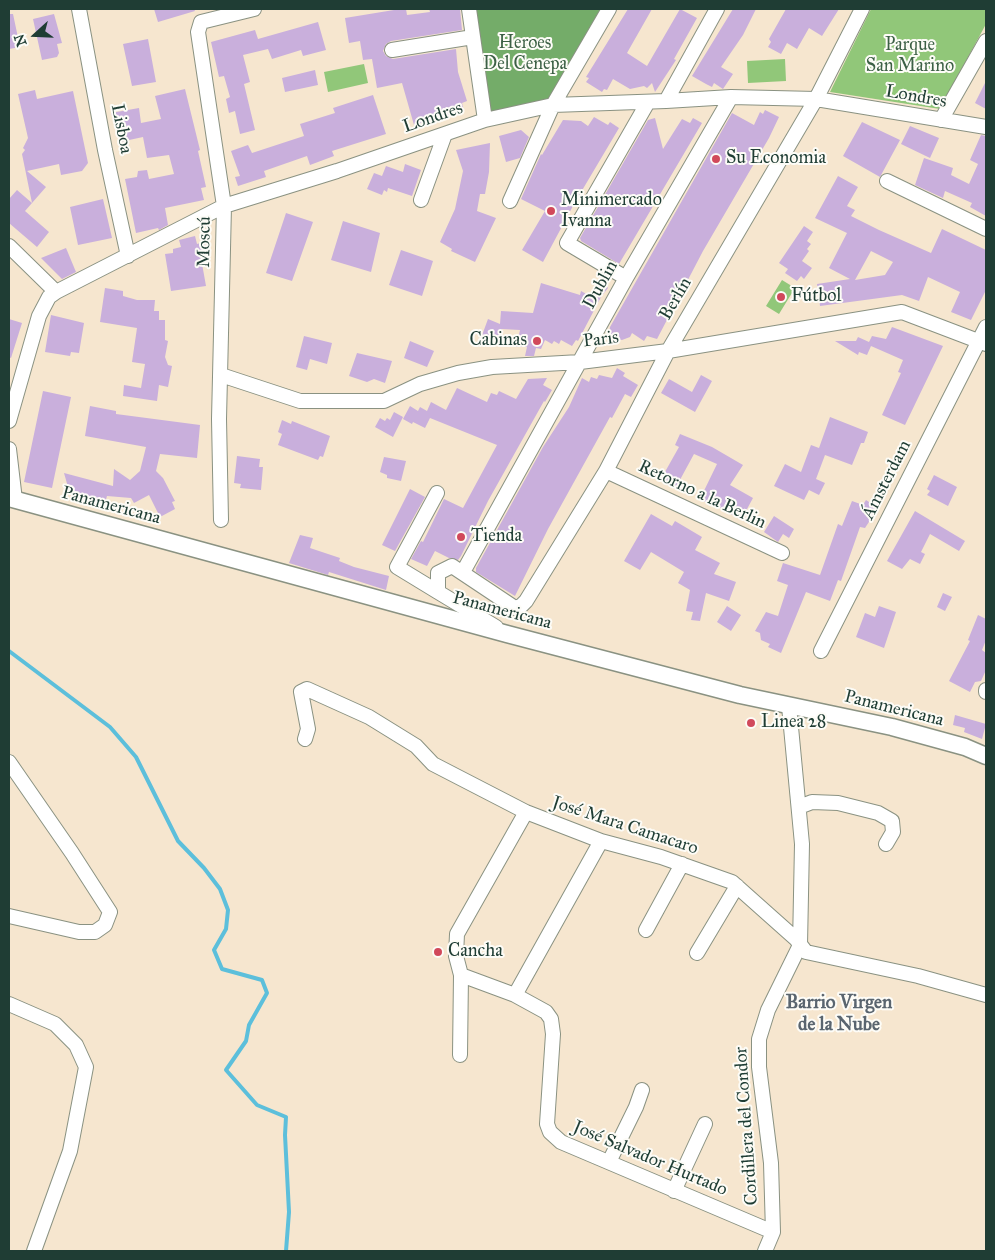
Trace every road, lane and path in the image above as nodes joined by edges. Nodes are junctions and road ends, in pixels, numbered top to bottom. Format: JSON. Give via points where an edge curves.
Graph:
{"nodes":[{"id":1,"x":79,"y":9,"type":"edge"},
{"id":2,"x":254,"y":9,"type":"edge"},
{"id":3,"x":470,"y":9,"type":"edge"},
{"id":4,"x":609,"y":9,"type":"edge"},
{"id":5,"x":717,"y":9,"type":"edge"},
{"id":6,"x":862,"y":9,"type":"edge"},
{"id":7,"x":473,"y":37,"type":"junction"},
{"id":8,"x":986,"y":41,"type":"edge"},
{"id":9,"x":392,"y":50,"type":"dead end"},
{"id":10,"x":731,"y":97,"type":"junction"},
{"id":11,"x":816,"y":98,"type":"junction"},
{"id":12,"x":648,"y":102,"type":"junction"},
{"id":13,"x":666,"y":102,"type":"junction"},
{"id":14,"x":553,"y":105,"type":"junction"},
{"id":15,"x":485,"y":120,"type":"junction"},
{"id":16,"x":941,"y":120,"type":"junction"},
{"id":17,"x":986,"y":127,"type":"edge"},
{"id":18,"x":445,"y":134,"type":"junction"},
{"id":19,"x":887,"y":180,"type":"dead end"},
{"id":20,"x":421,"y":200,"type":"dead end"},
{"id":21,"x":510,"y":201,"type":"dead end"},
{"id":22,"x":224,"y":206,"type":"junction"},
{"id":23,"x":986,"y":228,"type":"edge"},
{"id":24,"x":9,"y":246,"type":"edge"},
{"id":25,"x":128,"y":256,"type":"junction"},
{"id":26,"x":626,"y":278,"type":"junction"},
{"id":27,"x":56,"y":292,"type":"junction"},
{"id":28,"x":986,"y":327,"type":"edge"},
{"id":29,"x":983,"y":342,"type":"edge"},
{"id":30,"x":668,"y":351,"type":"junction"},
{"id":31,"x":580,"y":362,"type":"junction"},
{"id":32,"x":221,"y":375,"type":"junction"},
{"id":33,"x":9,"y":421,"type":"edge"},
{"id":34,"x":9,"y":449,"type":"edge"},
{"id":35,"x":606,"y":471,"type":"junction"},
{"id":36,"x":437,"y":493,"type":"dead end"},
{"id":37,"x":12,"y":499,"type":"edge"},
{"id":38,"x":221,"y":520,"type":"dead end"},
{"id":39,"x":782,"y":553,"type":"dead end"},
{"id":40,"x":464,"y":572,"type":"junction"},
{"id":41,"x":438,"y":592,"type":"junction"},
{"id":42,"x":507,"y":634,"type":"junction"},
{"id":43,"x":821,"y":651,"type":"dead end"},
{"id":44,"x":790,"y":706,"type":"junction"},
{"id":45,"x":306,"y":739,"type":"dead end"},
{"id":46,"x":986,"y":756,"type":"edge"},
{"id":47,"x":9,"y":762,"type":"edge"},
{"id":48,"x":799,"y":807,"type":"junction"},
{"id":49,"x":526,"y":812,"type":"junction"},
{"id":50,"x":601,"y":841,"type":"junction"},
{"id":51,"x":886,"y":844,"type":"dead end"},
{"id":52,"x":682,"y":864,"type":"junction"},
{"id":53,"x":737,"y":886,"type":"junction"},
{"id":54,"x":9,"y":916,"type":"edge"},
{"id":55,"x":646,"y":930,"type":"dead end"},
{"id":56,"x":800,"y":945,"type":"junction"},
{"id":57,"x":697,"y":953,"type":"dead end"},
{"id":58,"x":461,"y":976,"type":"junction"},
{"id":59,"x":515,"y":995,"type":"junction"},
{"id":60,"x":986,"y":995,"type":"edge"},
{"id":61,"x":9,"y":1004,"type":"edge"},
{"id":62,"x":460,"y":1054,"type":"dead end"},
{"id":63,"x":642,"y":1090,"type":"dead end"},
{"id":64,"x":705,"y":1124,"type":"dead end"},
{"id":65,"x":609,"y":1162,"type":"junction"},
{"id":66,"x":674,"y":1191,"type":"junction"},
{"id":67,"x":772,"y":1232,"type":"junction"},
{"id":68,"x":34,"y":1251,"type":"edge"},
{"id":69,"x":765,"y":1251,"type":"edge"}],
"edges":[{"from":1,"to":25,"type":"street","name":"Lisboa"},
{"from":2,"to":22,"type":"street","name":"Moscú","via":[[201,22],[198,32]]},
{"from":3,"to":7,"type":"street"},
{"from":4,"to":14,"type":"street"},
{"from":5,"to":13,"type":"street"},
{"from":6,"to":11,"type":"street","name":"Berlín"},
{"from":7,"to":9,"type":"street"},
{"from":7,"to":15,"type":"street"},
{"from":8,"to":16,"type":"street"},
{"from":10,"to":11,"type":"street","name":"Londres"},
{"from":10,"to":13,"type":"street","name":"Londres"},
{"from":10,"to":26,"type":"street","name":"Dublin"},
{"from":11,"to":16,"type":"street","name":"Londres"},
{"from":11,"to":30,"type":"street","name":"Berlín"},
{"from":12,"to":13,"type":"street","name":"Londres"},
{"from":12,"to":14,"type":"street","name":"Londres"},
{"from":12,"to":26,"type":"street","via":[[567,243]]},
{"from":14,"to":15,"type":"street","name":"Londres"},
{"from":14,"to":21,"type":"street"},
{"from":15,"to":18,"type":"street","name":"Londres"},
{"from":16,"to":17,"type":"street","name":"Londres"},
{"from":18,"to":20,"type":"street"},
{"from":18,"to":22,"type":"street","name":"Londres"},
{"from":19,"to":23,"type":"street"},
{"from":22,"to":25,"type":"street","name":"Londres"},
{"from":22,"to":32,"type":"street","name":"Moscú"},
{"from":24,"to":27,"type":"street"},
{"from":25,"to":27,"type":"street","name":"Londres"},
{"from":26,"to":31,"type":"street","name":"Dublin"},
{"from":27,"to":33,"type":"street","name":"Londres","via":[[38,316]]},
{"from":28,"to":29,"type":"street","name":"Ámsterdam"},
{"from":29,"to":30,"type":"street","name":"Paris","via":[[902,312]]},
{"from":29,"to":43,"type":"street","name":"Ámsterdam"},
{"from":30,"to":31,"type":"street","name":"Paris"},
{"from":30,"to":35,"type":"street","name":"Berlín"},
{"from":31,"to":32,"type":"street","name":"Paris","via":[[492,367],[458,373],[420,384],[384,402],[300,401]]},
{"from":31,"to":40,"type":"street","name":"Dublin"},
{"from":32,"to":38,"type":"street","name":"Moscú"},
{"from":34,"to":37,"type":"street"},
{"from":35,"to":39,"type":"street","name":"Retorno a la Berlin"},
{"from":35,"to":40,"type":"street","name":"Berlín","via":[[521,606],[515,608]]},
{"from":36,"to":41,"type":"street","via":[[397,567]]},
{"from":37,"to":42,"type":"main road","name":"Panamericana"},
{"from":40,"to":41,"type":"street","via":[[452,566],[438,574]]},
{"from":41,"to":42,"type":"street"},
{"from":42,"to":44,"type":"main road","name":"Panamericana"},
{"from":44,"to":46,"type":"main road","name":"Panamericana","via":[[892,728],[965,747]]},
{"from":44,"to":48,"type":"street","name":"Cordillera del Condor"},
{"from":45,"to":49,"type":"street","name":"José Mara Camacaro","via":[[308,729],[301,692],[307,689],[369,717],[416,746],[433,764]]},
{"from":47,"to":54,"type":"street","via":[[110,912],[105,925],[95,932],[79,932]]},
{"from":48,"to":51,"type":"street","via":[[812,802],[838,803],[878,813],[892,821],[893,832]]},
{"from":48,"to":56,"type":"street","name":"Cordillera del Condor","via":[[802,844]]},
{"from":49,"to":50,"type":"street","name":"José Mara Camacaro"},
{"from":49,"to":58,"type":"street","via":[[456,935],[457,966]]},
{"from":50,"to":52,"type":"street","name":"José Mara Camacaro"},
{"from":50,"to":59,"type":"street"},
{"from":52,"to":53,"type":"street","name":"José Mara Camacaro"},
{"from":52,"to":55,"type":"street"},
{"from":53,"to":56,"type":"street","name":"José Mara Camacaro"},
{"from":53,"to":57,"type":"street"},
{"from":56,"to":60,"type":"street","name":"José Mara Camacaro","via":[[806,952],[918,976]]},
{"from":56,"to":67,"type":"street","name":"Cordillera del Condor","via":[[768,1010],[759,1039],[770,1163]]},
{"from":58,"to":59,"type":"street","name":"José Salvador Hurtado"},
{"from":58,"to":62,"type":"street"},
{"from":59,"to":65,"type":"street","name":"José Salvador Hurtado","via":[[546,1012],[553,1027],[547,1124],[550,1132],[561,1142]]},
{"from":61,"to":68,"type":"street","via":[[56,1024],[76,1045],[86,1067],[70,1151]]},
{"from":63,"to":65,"type":"street"},
{"from":64,"to":66,"type":"street"},
{"from":65,"to":66,"type":"street","name":"José Salvador Hurtado"},
{"from":66,"to":67,"type":"street","name":"José Salvador Hurtado"},
{"from":67,"to":69,"type":"street","name":"Cordillera del Condor"}]}
